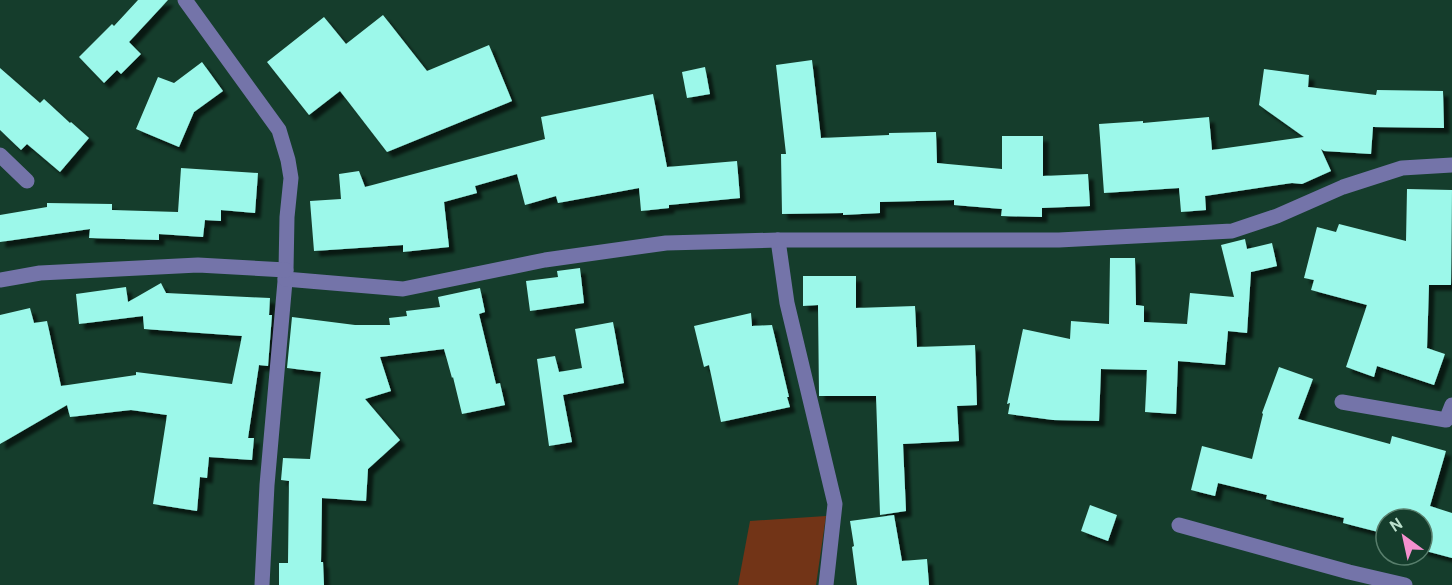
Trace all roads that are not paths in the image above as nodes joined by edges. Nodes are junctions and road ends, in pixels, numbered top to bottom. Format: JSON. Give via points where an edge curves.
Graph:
{"nodes":[{"id":1,"x":185,"y":0,"type":"edge"},
{"id":2,"x":0,"y":155,"type":"edge"},
{"id":3,"x":1452,"y":165,"type":"edge"},
{"id":4,"x":27,"y":181,"type":"dead end"},
{"id":5,"x":778,"y":240,"type":"junction"},
{"id":6,"x":285,"y":274,"type":"junction"},
{"id":7,"x":0,"y":280,"type":"edge"},
{"id":8,"x":1342,"y":402,"type":"dead end"},
{"id":9,"x":1452,"y":405,"type":"edge"},
{"id":10,"x":1179,"y":525,"type":"dead end"},
{"id":11,"x":1347,"y":579,"type":"edge"},
{"id":12,"x":262,"y":585,"type":"edge"},
{"id":13,"x":826,"y":585,"type":"edge"},
{"id":14,"x":1405,"y":585,"type":"edge"}],
"edges":[{"from":1,"to":6,"type":"street","via":[[279,130],[291,178]]},
{"from":2,"to":4,"type":"street"},
{"from":3,"to":5,"type":"street","via":[[1402,168],[1232,231],[1059,240]]},
{"from":5,"to":6,"type":"street","via":[[666,243],[545,260],[403,289]]},
{"from":5,"to":13,"type":"street","via":[[786,303],[835,504]]},
{"from":6,"to":7,"type":"street","via":[[198,265],[40,273]]},
{"from":6,"to":12,"type":"street"},
{"from":8,"to":9,"type":"street","via":[[1446,420]]},
{"from":10,"to":11,"type":"street"},
{"from":11,"to":14,"type":"street"}]}
